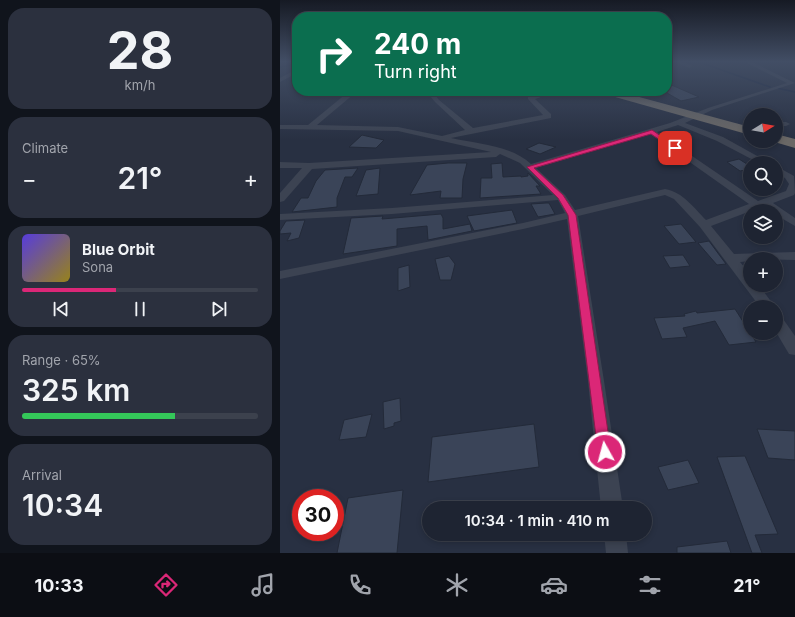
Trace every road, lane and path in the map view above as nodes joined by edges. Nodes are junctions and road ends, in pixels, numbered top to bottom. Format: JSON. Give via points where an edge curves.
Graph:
{"nodes":[{"id":1,"x":777,"y":88,"type":"edge"},
{"id":2,"x":347,"y":96,"type":"edge"},
{"id":3,"x":433,"y":96,"type":"edge"},
{"id":4,"x":537,"y":96,"type":"edge"},
{"id":5,"x":623,"y":96,"type":"edge"},
{"id":6,"x":696,"y":116,"type":"junction"},
{"id":7,"x":679,"y":123,"type":"junction"},
{"id":8,"x":743,"y":126,"type":"edge"},
{"id":9,"x":280,"y":127,"type":"edge"},
{"id":10,"x":309,"y":128,"type":"junction"},
{"id":11,"x":471,"y":130,"type":"junction"},
{"id":12,"x":652,"y":132,"type":"junction"},
{"id":13,"x":442,"y":138,"type":"junction"},
{"id":14,"x":783,"y":140,"type":"edge"},
{"id":15,"x":795,"y":144,"type":"edge"},
{"id":16,"x":508,"y":153,"type":"junction"},
{"id":17,"x":752,"y":156,"type":"edge"},
{"id":18,"x":280,"y":165,"type":"edge"},
{"id":19,"x":309,"y":166,"type":"junction"},
{"id":20,"x":530,"y":167,"type":"junction"},
{"id":21,"x":783,"y":173,"type":"edge"},
{"id":22,"x":782,"y":196,"type":"edge"},
{"id":23,"x":783,"y":196,"type":"edge"},
{"id":24,"x":561,"y":197,"type":"junction"},
{"id":25,"x":280,"y":199,"type":"edge"},
{"id":26,"x":760,"y":204,"type":"joint"},
{"id":27,"x":743,"y":210,"type":"edge"},
{"id":28,"x":572,"y":215,"type":"junction"},
{"id":29,"x":783,"y":216,"type":"edge"},
{"id":30,"x":280,"y":217,"type":"edge"},
{"id":31,"x":795,"y":223,"type":"edge"},
{"id":32,"x":704,"y":225,"type":"junction"},
{"id":33,"x":795,"y":256,"type":"edge"},
{"id":34,"x":732,"y":258,"type":"junction"},
{"id":35,"x":743,"y":273,"type":"edge"},
{"id":36,"x":280,"y":275,"type":"edge"},
{"id":37,"x":783,"y":331,"type":"edge"},
{"id":38,"x":795,"y":349,"type":"edge"},
{"id":39,"x":611,"y":501,"type":"edge"},
{"id":40,"x":616,"y":541,"type":"edge"},
{"id":41,"x":617,"y":553,"type":"edge"}],
"edges":[{"from":1,"to":6,"type":"street"},
{"from":2,"to":10,"type":"street"},
{"from":3,"to":11,"type":"street"},
{"from":4,"to":11,"type":"street","via":[[530,98],[548,116]]},
{"from":5,"to":6,"type":"highway"},
{"from":6,"to":7,"type":"street"},
{"from":6,"to":8,"type":"highway"},
{"from":7,"to":12,"type":"street"},
{"from":7,"to":17,"type":"street"},
{"from":9,"to":10,"type":"street"},
{"from":10,"to":13,"type":"street","via":[[398,129]]},
{"from":11,"to":13,"type":"street"},
{"from":12,"to":20,"type":"street"},
{"from":12,"to":26,"type":"street"},
{"from":13,"to":16,"type":"street"},
{"from":14,"to":15,"type":"highway"},
{"from":16,"to":19,"type":"street"},
{"from":16,"to":20,"type":"street"},
{"from":18,"to":19,"type":"street"},
{"from":19,"to":25,"type":"street"},
{"from":20,"to":24,"type":"street"},
{"from":21,"to":23,"type":"street","via":[[789,176],[794,184],[790,193]]},
{"from":22,"to":26,"type":"street"},
{"from":24,"to":28,"type":"street"},
{"from":24,"to":30,"type":"street"},
{"from":27,"to":32,"type":"street"},
{"from":28,"to":32,"type":"street","via":[[665,192],[678,197]]},
{"from":28,"to":36,"type":"street","via":[[432,246]]},
{"from":28,"to":39,"type":"street"},
{"from":29,"to":31,"type":"street"},
{"from":32,"to":34,"type":"street"},
{"from":33,"to":34,"type":"street"},
{"from":34,"to":35,"type":"street"},
{"from":37,"to":38,"type":"street"},
{"from":40,"to":41,"type":"street"}]}
